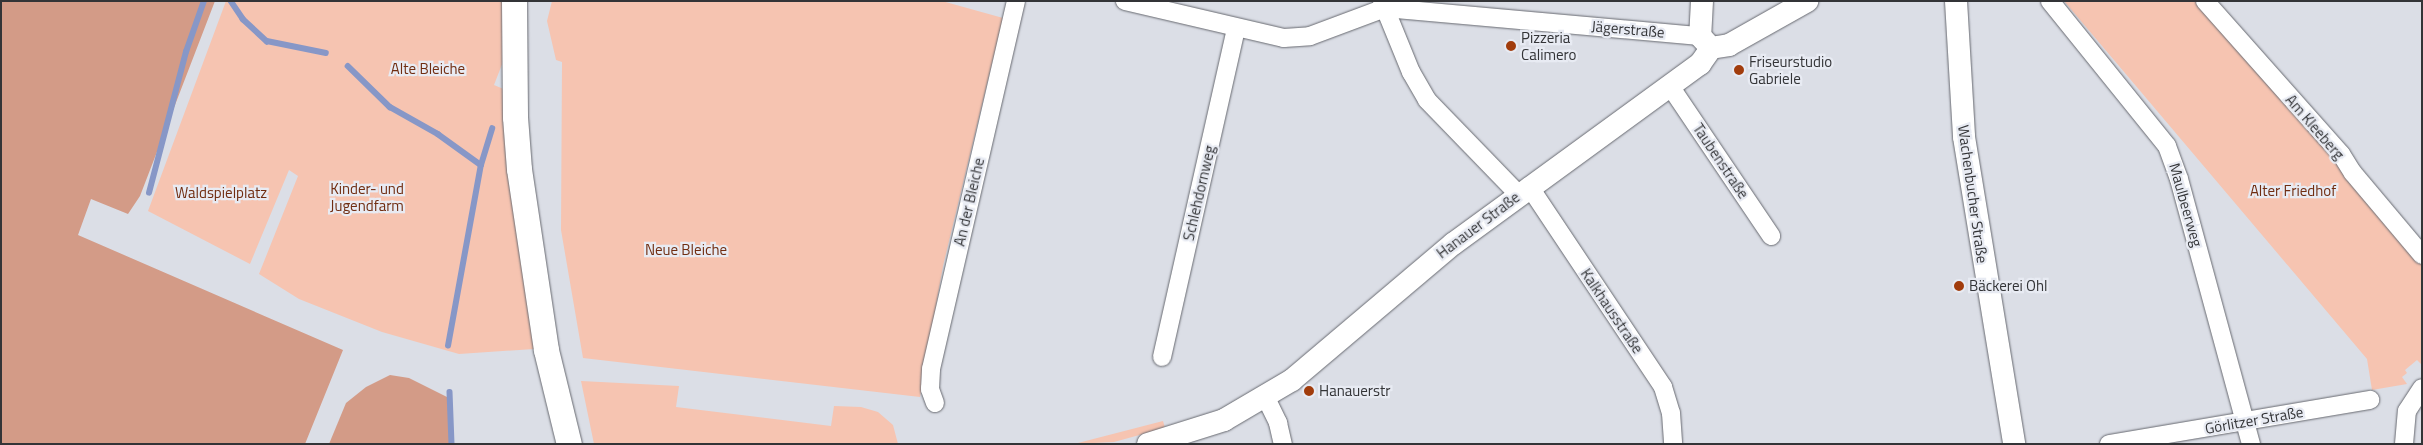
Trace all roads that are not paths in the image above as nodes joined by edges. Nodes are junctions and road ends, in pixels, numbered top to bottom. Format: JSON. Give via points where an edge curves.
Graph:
{"nodes":[{"id":1,"x":514,"y":1,"type":"edge"},
{"id":2,"x":1016,"y":1,"type":"edge"},
{"id":3,"x":1125,"y":1,"type":"edge"},
{"id":4,"x":1702,"y":1,"type":"edge"},
{"id":5,"x":1807,"y":1,"type":"edge"},
{"id":6,"x":1956,"y":1,"type":"edge"},
{"id":7,"x":2050,"y":1,"type":"edge"},
{"id":8,"x":2206,"y":1,"type":"edge"},
{"id":9,"x":1384,"y":5,"type":"edge"},
{"id":10,"x":1236,"y":29,"type":"junction"},
{"id":11,"x":1706,"y":42,"type":"junction"},
{"id":12,"x":1670,"y":86,"type":"junction"},
{"id":13,"x":1524,"y":190,"type":"junction"},
{"id":14,"x":1772,"y":236,"type":"dead end"},
{"id":15,"x":2422,"y":254,"type":"edge"},
{"id":16,"x":1162,"y":357,"type":"dead end"},
{"id":17,"x":2422,"y":388,"type":"edge"},
{"id":18,"x":1266,"y":398,"type":"junction"},
{"id":19,"x":2370,"y":400,"type":"dead end"},
{"id":20,"x":935,"y":403,"type":"dead end"},
{"id":21,"x":2245,"y":422,"type":"junction"},
{"id":22,"x":568,"y":444,"type":"edge"},
{"id":23,"x":1148,"y":444,"type":"edge"},
{"id":24,"x":1283,"y":444,"type":"edge"},
{"id":25,"x":1673,"y":444,"type":"edge"},
{"id":26,"x":2014,"y":444,"type":"edge"},
{"id":27,"x":2109,"y":444,"type":"edge"},
{"id":28,"x":2251,"y":444,"type":"edge"},
{"id":29,"x":2404,"y":444,"type":"edge"}],
"edges":[{"from":1,"to":22,"type":"main road","via":[[519,169],[546,350]]},
{"from":2,"to":20,"type":"street","name":"An der Bleiche","via":[[931,369],[930,389]]},
{"from":3,"to":10,"type":"street"},
{"from":4,"to":11,"type":"street"},
{"from":5,"to":11,"type":"street","via":[[1729,45]]},
{"from":6,"to":26,"type":"street","name":"Wachenbucher Straße","via":[[1964,137]]},
{"from":7,"to":21,"type":"street","name":"Maulbeerweg","via":[[2167,146],[2180,179]]},
{"from":8,"to":15,"type":"street","name":"Am Kleeberg","via":[[2341,154],[2352,173]]},
{"from":9,"to":10,"type":"street","via":[[1300,38],[1274,37]]},
{"from":9,"to":11,"type":"street","name":"Jägerstraße"},
{"from":9,"to":13,"type":"street","name":"Kalkhausstraße","via":[[1411,72],[1427,100]]},
{"from":10,"to":16,"type":"street","name":"Schlehdornweg"},
{"from":11,"to":12,"type":"street","name":"Hanauer Straße","via":[[1700,64]]},
{"from":12,"to":13,"type":"street","name":"Hanauer Straße"},
{"from":12,"to":14,"type":"street","name":"Taubenstraße"},
{"from":13,"to":18,"type":"street","name":"Hanauer Straße","via":[[1415,274],[1313,364]]},
{"from":13,"to":25,"type":"street","name":"Kalkhausstraße","via":[[1662,388],[1671,413]]},
{"from":17,"to":29,"type":"street","via":[[2408,411]]},
{"from":18,"to":23,"type":"street","name":"Hanauer Straße","via":[[1224,420]]},
{"from":18,"to":24,"type":"street","via":[[1278,423]]},
{"from":19,"to":21,"type":"street","name":"Görlitzer Straße"},
{"from":21,"to":27,"type":"street","name":"Görlitzer Straße"},
{"from":21,"to":28,"type":"street","name":"Maulbeerweg"}]}
